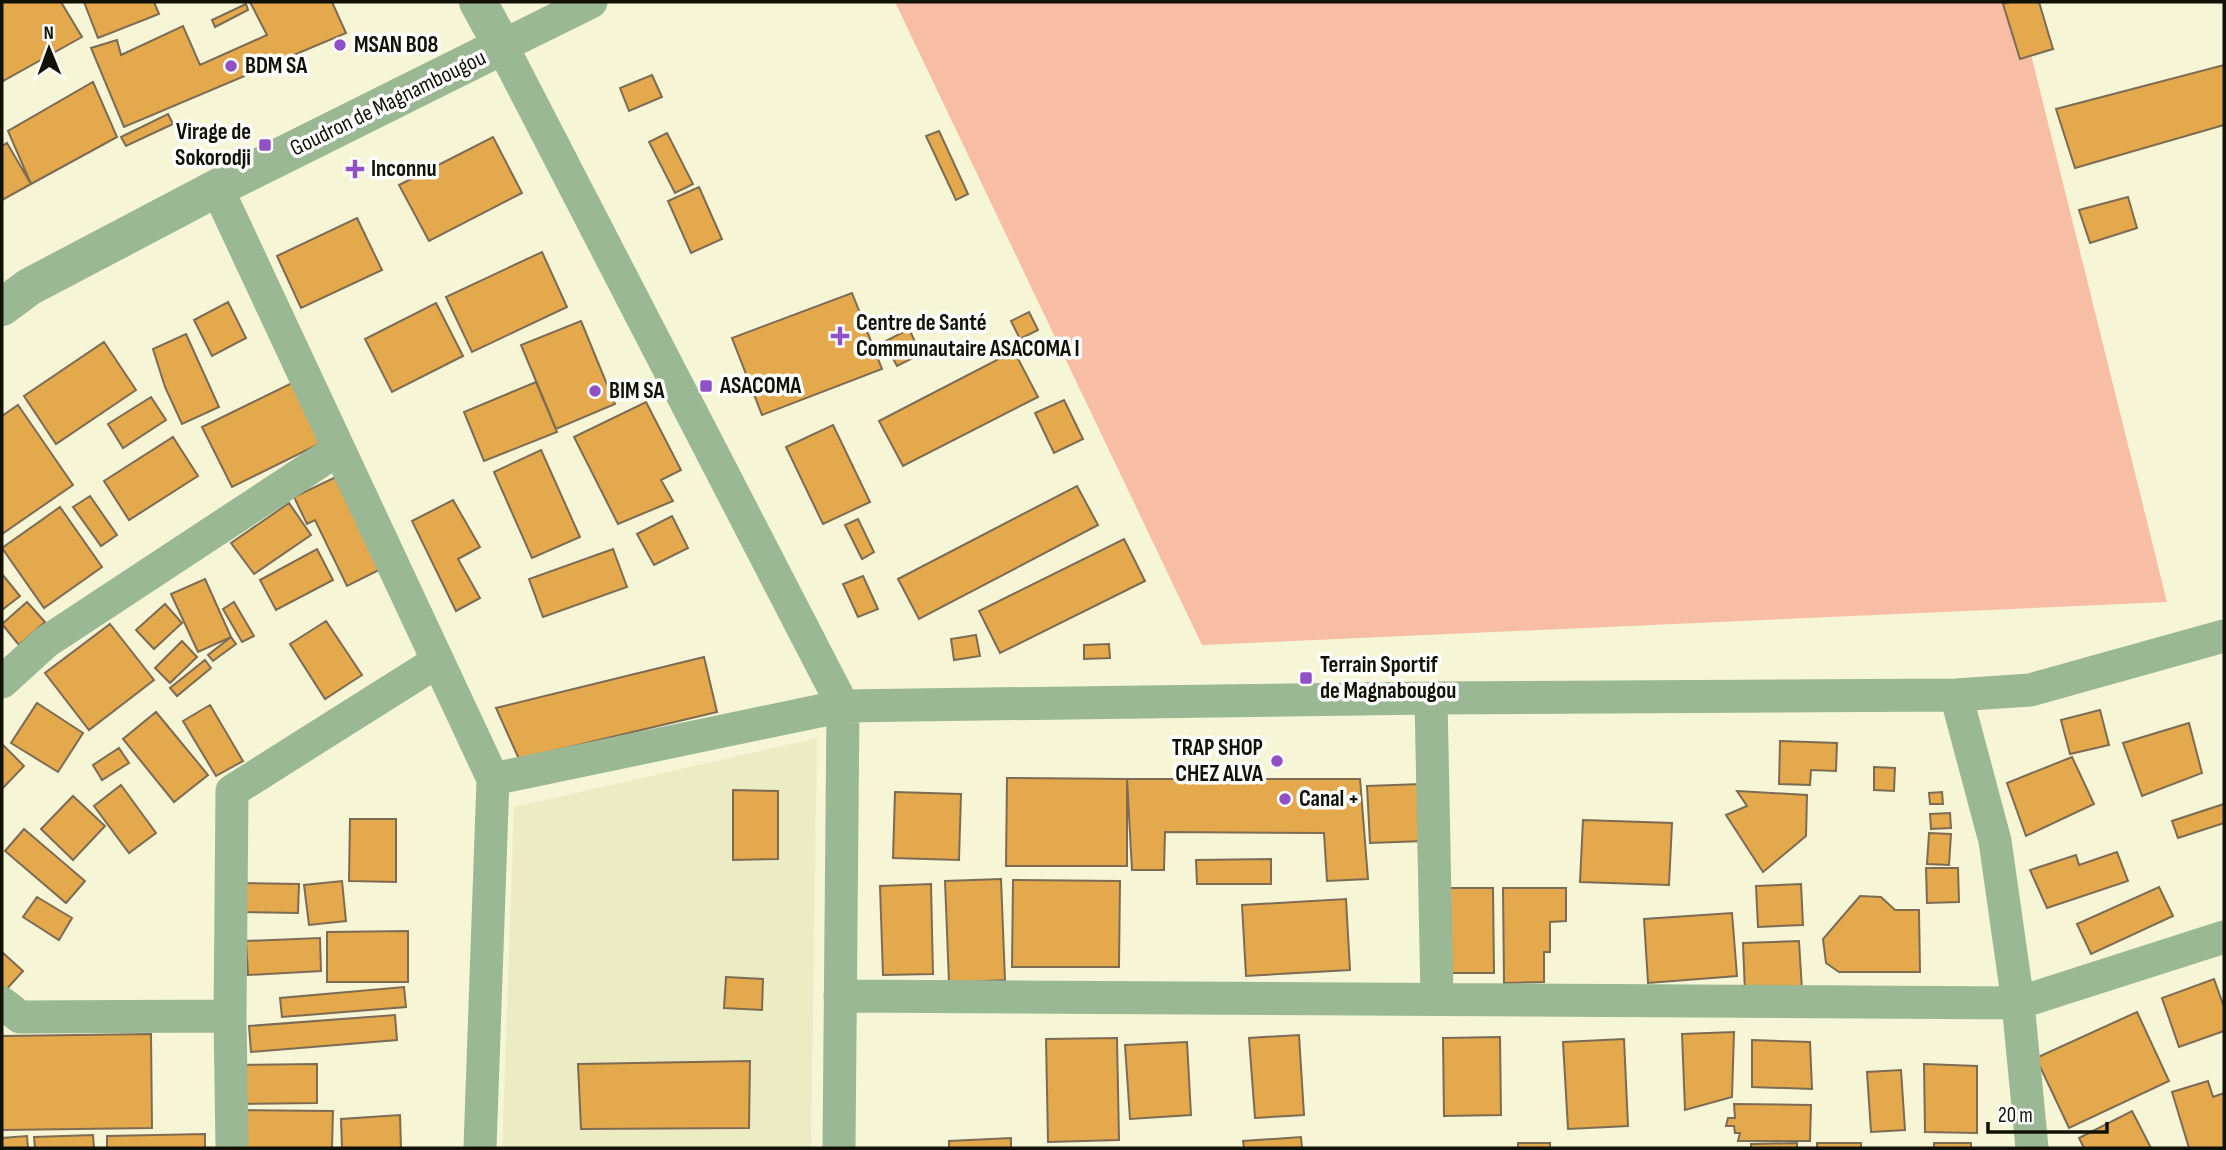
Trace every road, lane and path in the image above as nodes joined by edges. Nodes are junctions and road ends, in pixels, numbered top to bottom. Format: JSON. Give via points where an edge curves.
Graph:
{"nodes":[{"id":1,"x":478,"y":2,"type":"edge"},
{"id":2,"x":591,"y":2,"type":"edge"},
{"id":3,"x":502,"y":46,"type":"junction"},
{"id":4,"x":217,"y":188,"type":"junction"},
{"id":5,"x":2,"y":307,"type":"edge"},
{"id":6,"x":339,"y":449,"type":"junction"},
{"id":7,"x":2224,"y":636,"type":"edge"},
{"id":8,"x":438,"y":661,"type":"junction"},
{"id":9,"x":2,"y":682,"type":"edge"},
{"id":10,"x":1956,"y":695,"type":"junction"},
{"id":11,"x":1431,"y":698,"type":"junction"},
{"id":12,"x":843,"y":706,"type":"junction"},
{"id":13,"x":493,"y":779,"type":"junction"},
{"id":14,"x":2224,"y":937,"type":"edge"},
{"id":15,"x":840,"y":996,"type":"junction"},
{"id":16,"x":1437,"y":999,"type":"junction"},
{"id":17,"x":2,"y":1003,"type":"edge"},
{"id":18,"x":2018,"y":1003,"type":"junction"},
{"id":19,"x":230,"y":1016,"type":"junction"},
{"id":20,"x":232,"y":1148,"type":"edge"},
{"id":21,"x":480,"y":1148,"type":"edge"},
{"id":22,"x":839,"y":1148,"type":"edge"},
{"id":23,"x":2032,"y":1148,"type":"edge"}],
"edges":[{"from":1,"to":3,"type":"street"},
{"from":2,"to":3,"type":"street","name":"Goudron de Magnambougou"},
{"from":3,"to":4,"type":"street","name":"Goudron de Magnambougou"},
{"from":3,"to":12,"type":"street"},
{"from":4,"to":5,"type":"street","name":"Goudron de Magnambougou","via":[[29,287]]},
{"from":4,"to":6,"type":"street"},
{"from":6,"to":8,"type":"street"},
{"from":6,"to":9,"type":"street","via":[[46,642]]},
{"from":7,"to":10,"type":"street","via":[[2030,690]]},
{"from":8,"to":13,"type":"street"},
{"from":8,"to":19,"type":"street","via":[[232,791]]},
{"from":10,"to":11,"type":"street"},
{"from":10,"to":18,"type":"street","via":[[1996,841]]},
{"from":11,"to":12,"type":"street"},
{"from":11,"to":16,"type":"street"},
{"from":12,"to":13,"type":"street"},
{"from":12,"to":15,"type":"street"},
{"from":13,"to":21,"type":"street"},
{"from":14,"to":18,"type":"street"},
{"from":15,"to":16,"type":"street"},
{"from":15,"to":22,"type":"street"},
{"from":16,"to":18,"type":"street"},
{"from":17,"to":19,"type":"street","via":[[20,1017]]},
{"from":18,"to":23,"type":"street"},
{"from":19,"to":20,"type":"street"}]}
